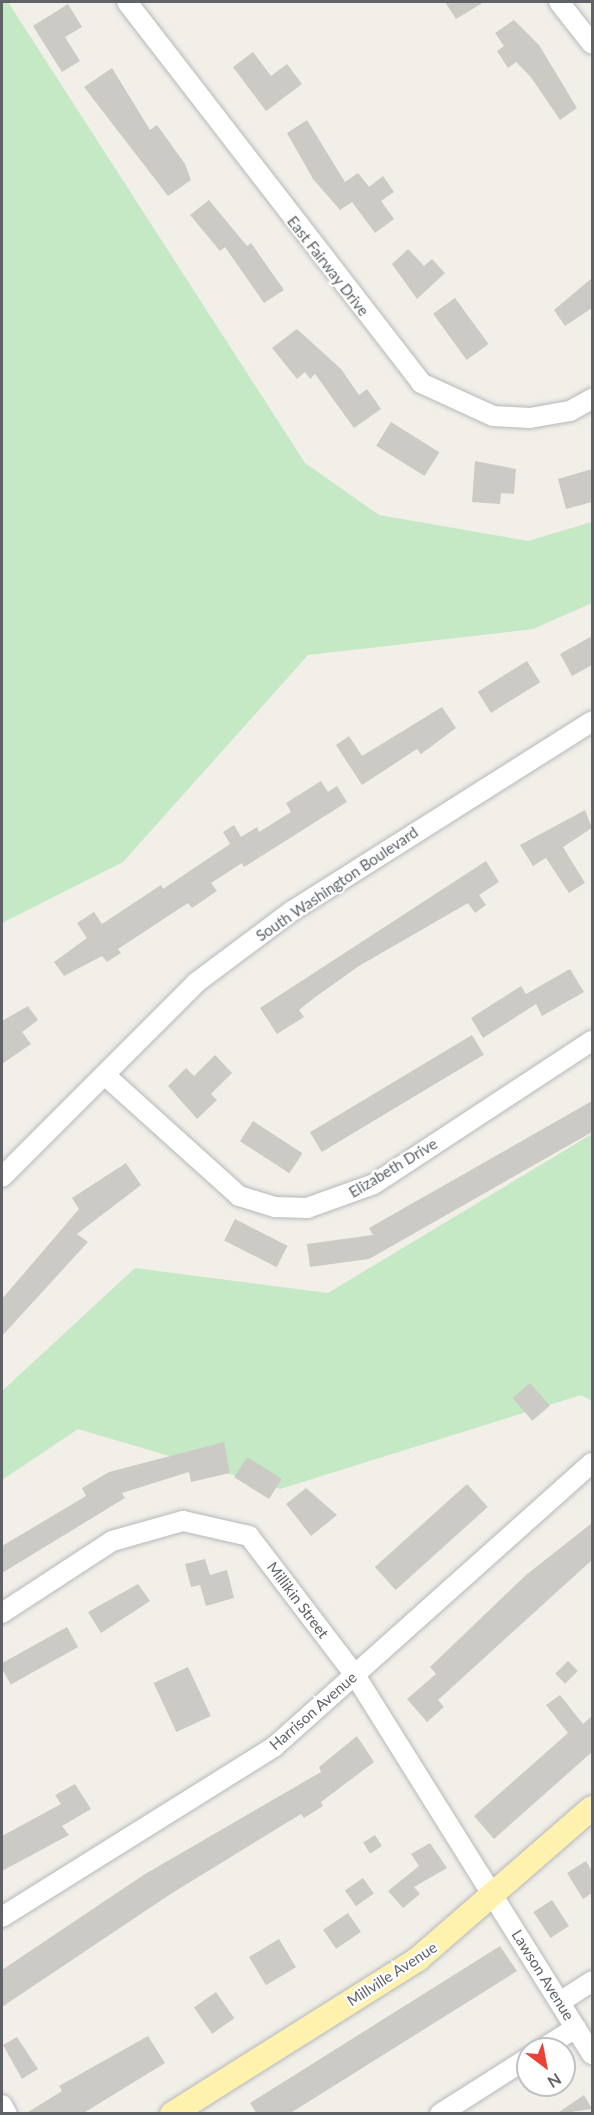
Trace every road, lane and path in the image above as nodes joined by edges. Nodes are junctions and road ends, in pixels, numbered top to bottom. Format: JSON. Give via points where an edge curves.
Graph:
{"nodes":[{"id":1,"x":127,"y":2,"type":"edge"},
{"id":2,"x":559,"y":2,"type":"edge"},
{"id":3,"x":592,"y":44,"type":"edge"},
{"id":4,"x":592,"y":399,"type":"edge"},
{"id":5,"x":592,"y":721,"type":"edge"},
{"id":6,"x":592,"y":1041,"type":"edge"},
{"id":7,"x":106,"y":1077,"type":"junction"},
{"id":8,"x":2,"y":1177,"type":"edge"},
{"id":9,"x":592,"y":1463,"type":"edge"},
{"id":10,"x":2,"y":1613,"type":"edge"},
{"id":11,"x":355,"y":1675,"type":"junction"},
{"id":12,"x":592,"y":1808,"type":"edge"},
{"id":13,"x":493,"y":1896,"type":"junction"},
{"id":14,"x":2,"y":1917,"type":"edge"},
{"id":15,"x":592,"y":1981,"type":"edge"},
{"id":16,"x":560,"y":2002,"type":"junction"},
{"id":17,"x":576,"y":2028,"type":"junction"},
{"id":18,"x":561,"y":2037,"type":"edge"},
{"id":19,"x":592,"y":2054,"type":"edge"},
{"id":20,"x":516,"y":2066,"type":"edge"},
{"id":21,"x":2,"y":2105,"type":"edge"},
{"id":22,"x":7,"y":2114,"type":"edge"},
{"id":23,"x":172,"y":2114,"type":"edge"},
{"id":24,"x":440,"y":2114,"type":"edge"}],
"edges":[{"from":1,"to":4,"type":"street","name":"East Fairway Drive","via":[[421,383],[493,416],[530,418],[570,411]]},
{"from":2,"to":3,"type":"street"},
{"from":5,"to":7,"type":"street","name":"South Washington Boulevard","via":[[292,911],[197,982]]},
{"from":6,"to":7,"type":"street","name":"Elizabeth Drive","via":[[374,1184],[307,1208],[274,1207],[238,1196]]},
{"from":7,"to":8,"type":"street","name":"South Washington Boulevard"},
{"from":9,"to":11,"type":"street","name":"Harrison Avenue"},
{"from":10,"to":11,"type":"street","name":"Millikin Street","via":[[112,1541],[183,1521],[249,1536]]},
{"from":11,"to":13,"type":"street","name":"Millikin Street"},
{"from":11,"to":14,"type":"street","name":"Harrison Avenue","via":[[274,1747]]},
{"from":12,"to":13,"type":"main road","name":"Millville Avenue"},
{"from":13,"to":16,"type":"street","name":"Lawson Avenue"},
{"from":13,"to":23,"type":"main road","name":"Millville Avenue","via":[[418,1959]]},
{"from":15,"to":16,"type":"street"},
{"from":16,"to":17,"type":"street","name":"Lawson Avenue"},
{"from":17,"to":18,"type":"street"},
{"from":17,"to":19,"type":"street","name":"Lawson Avenue"},
{"from":20,"to":24,"type":"street"},
{"from":21,"to":22,"type":"street"}]}
